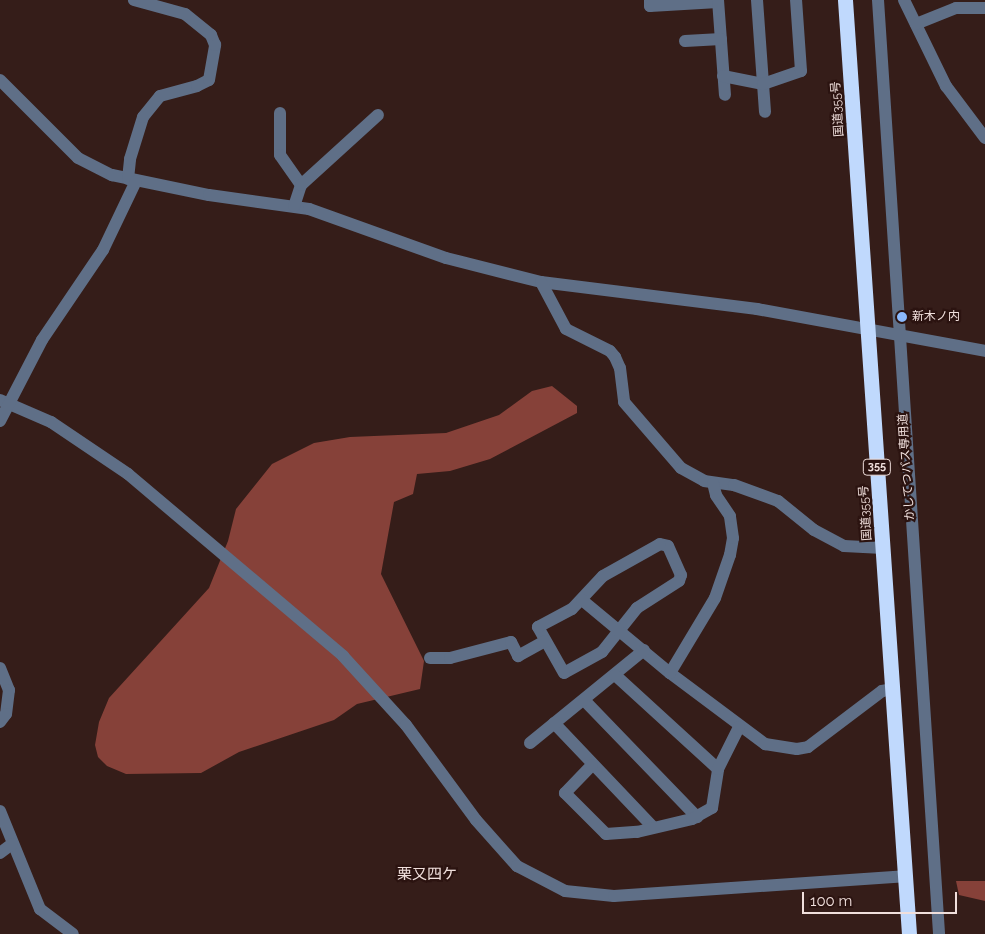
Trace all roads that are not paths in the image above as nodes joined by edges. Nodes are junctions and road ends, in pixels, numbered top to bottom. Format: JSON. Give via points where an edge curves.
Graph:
{"nodes":[{"id":1,"x":134,"y":0,"type":"edge"},
{"id":2,"x":650,"y":0,"type":"edge"},
{"id":3,"x":757,"y":0,"type":"edge"},
{"id":4,"x":796,"y":0,"type":"edge"},
{"id":5,"x":845,"y":0,"type":"edge"},
{"id":6,"x":878,"y":0,"type":"edge"},
{"id":7,"x":904,"y":0,"type":"edge"},
{"id":8,"x":718,"y":1,"type":"edge"},
{"id":9,"x":962,"y":4,"type":"edge"},
{"id":10,"x":985,"y":8,"type":"edge"},
{"id":11,"x":916,"y":24,"type":"junction"},
{"id":12,"x":721,"y":39,"type":"junction"},
{"id":13,"x":685,"y":41,"type":"dead end"},
{"id":14,"x":723,"y":76,"type":"junction"},
{"id":15,"x":0,"y":80,"type":"edge"},
{"id":16,"x":763,"y":84,"type":"junction"},
{"id":17,"x":724,"y":95,"type":"dead end"},
{"id":18,"x":765,"y":112,"type":"dead end"},
{"id":19,"x":280,"y":113,"type":"dead end"},
{"id":20,"x":378,"y":115,"type":"dead end"},
{"id":21,"x":985,"y":138,"type":"edge"},
{"id":22,"x":132,"y":180,"type":"junction"},
{"id":23,"x":301,"y":185,"type":"junction"},
{"id":24,"x":294,"y":206,"type":"junction"},
{"id":25,"x":541,"y":282,"type":"junction"},
{"id":26,"x":868,"y":331,"type":"junction"},
{"id":27,"x":898,"y":336,"type":"junction"},
{"id":28,"x":985,"y":350,"type":"edge"},
{"id":29,"x":4,"y":402,"type":"edge"},
{"id":30,"x":0,"y":421,"type":"edge"},
{"id":31,"x":712,"y":482,"type":"junction"},
{"id":32,"x":883,"y":548,"type":"junction"},
{"id":33,"x":582,"y":600,"type":"junction"},
{"id":34,"x":620,"y":628,"type":"junction"},
{"id":35,"x":545,"y":641,"type":"junction"},
{"id":36,"x":644,"y":650,"type":"junction"},
{"id":37,"x":430,"y":658,"type":"dead end"},
{"id":38,"x":0,"y":668,"type":"edge"},
{"id":39,"x":670,"y":673,"type":"junction"},
{"id":40,"x":615,"y":675,"type":"junction"},
{"id":41,"x":892,"y":689,"type":"junction"},
{"id":42,"x":584,"y":700,"type":"junction"},
{"id":43,"x":0,"y":722,"type":"edge"},
{"id":44,"x":554,"y":723,"type":"junction"},
{"id":45,"x":739,"y":727,"type":"junction"},
{"id":46,"x":530,"y":743,"type":"dead end"},
{"id":47,"x":592,"y":765,"type":"junction"},
{"id":48,"x":718,"y":769,"type":"junction"},
{"id":49,"x":0,"y":811,"type":"edge"},
{"id":50,"x":697,"y":817,"type":"junction"},
{"id":51,"x":654,"y":827,"type":"junction"},
{"id":52,"x":12,"y":844,"type":"junction"},
{"id":53,"x":0,"y":853,"type":"edge"},
{"id":54,"x":904,"y":876,"type":"junction"},
{"id":55,"x":73,"y":934,"type":"edge"},
{"id":56,"x":909,"y":934,"type":"edge"},
{"id":57,"x":939,"y":934,"type":"edge"}],
"edges":[{"from":1,"to":22,"type":"street","via":[[185,14],[211,35],[216,45],[208,80],[160,96],[143,116],[130,159]]},
{"from":2,"to":8,"type":"street","via":[[650,6]]},
{"from":3,"to":16,"type":"street"},
{"from":4,"to":16,"type":"street","via":[[801,72]]},
{"from":5,"to":26,"type":"highway","name":"国道355号","number":"355"},
{"from":6,"to":27,"type":"street","name":"かしてつバス専用道"},
{"from":7,"to":11,"type":"street"},
{"from":8,"to":12,"type":"street"},
{"from":9,"to":10,"type":"street"},
{"from":9,"to":11,"type":"street"},
{"from":11,"to":21,"type":"street","via":[[946,86]]},
{"from":12,"to":13,"type":"street"},
{"from":12,"to":14,"type":"street"},
{"from":14,"to":16,"type":"street"},
{"from":14,"to":17,"type":"street"},
{"from":15,"to":22,"type":"street","via":[[78,158],[91,166]]},
{"from":16,"to":18,"type":"street"},
{"from":19,"to":23,"type":"street","via":[[280,155]]},
{"from":20,"to":23,"type":"street"},
{"from":22,"to":24,"type":"street"},
{"from":22,"to":29,"type":"street","via":[[103,250]]},
{"from":23,"to":24,"type":"street"},
{"from":24,"to":25,"type":"street","via":[[446,258]]},
{"from":25,"to":26,"type":"street","via":[[757,309]]},
{"from":25,"to":31,"type":"street","via":[[566,330],[610,350],[615,357],[620,368],[624,402],[681,468],[697,478]]},
{"from":26,"to":27,"type":"street"},
{"from":26,"to":32,"type":"highway","name":"国道355号","number":"355"},
{"from":27,"to":28,"type":"street"},
{"from":27,"to":57,"type":"street","name":"かしてつバス専用道"},
{"from":29,"to":30,"type":"street"},
{"from":29,"to":54,"type":"street","via":[[50,422],[128,474],[343,656],[406,725],[476,820],[517,866],[565,891],[614,896]]},
{"from":31,"to":32,"type":"street","via":[[734,485],[778,501],[814,530],[844,546]]},
{"from":31,"to":39,"type":"street","via":[[716,495],[730,516],[733,538],[730,555],[715,598]]},
{"from":32,"to":41,"type":"highway","name":"国道355号","number":"355"},
{"from":33,"to":34,"type":"street"},
{"from":33,"to":34,"type":"street","via":[[603,576],[660,544],[668,546],[680,582],[637,608]]},
{"from":33,"to":35,"type":"street","via":[[566,614],[538,627]]},
{"from":34,"to":35,"type":"street","via":[[602,652],[564,673]]},
{"from":34,"to":36,"type":"street"},
{"from":35,"to":37,"type":"street","via":[[518,656],[512,642],[450,658]]},
{"from":36,"to":39,"type":"street"},
{"from":36,"to":40,"type":"street"},
{"from":38,"to":43,"type":"street","via":[[8,690],[6,714]]},
{"from":39,"to":45,"type":"street"},
{"from":40,"to":42,"type":"street"},
{"from":40,"to":48,"type":"street"},
{"from":41,"to":45,"type":"street","via":[[882,692],[808,747],[765,744]]},
{"from":41,"to":54,"type":"highway","name":"国道355号","number":"355"},
{"from":42,"to":44,"type":"street"},
{"from":42,"to":50,"type":"street"},
{"from":44,"to":46,"type":"street"},
{"from":44,"to":47,"type":"street"},
{"from":45,"to":48,"type":"street"},
{"from":47,"to":51,"type":"street"},
{"from":47,"to":51,"type":"street","via":[[565,793],[606,834]]},
{"from":48,"to":50,"type":"street","via":[[712,808]]},
{"from":49,"to":52,"type":"street"},
{"from":50,"to":51,"type":"street"},
{"from":52,"to":53,"type":"street"},
{"from":52,"to":55,"type":"street","via":[[40,909]]},
{"from":54,"to":56,"type":"highway","name":"国道355号","number":"355"}]}
